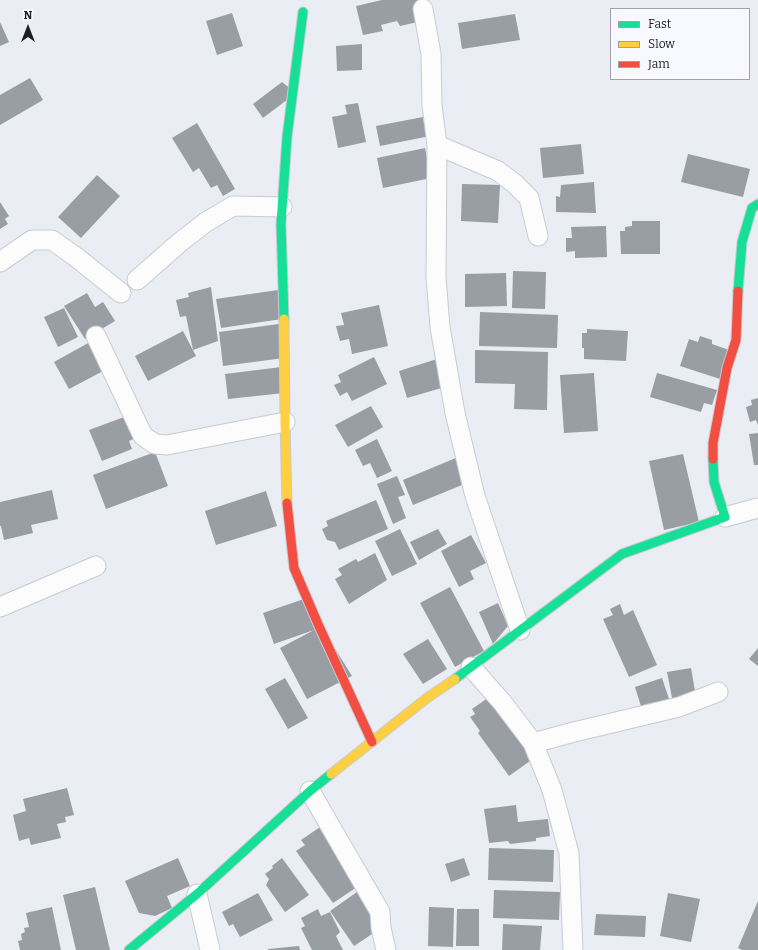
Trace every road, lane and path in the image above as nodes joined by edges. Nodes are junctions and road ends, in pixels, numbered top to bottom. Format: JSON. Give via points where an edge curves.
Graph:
{"nodes":[{"id":1,"x":423,"y":9,"type":"dead end"},
{"id":2,"x":303,"y":12,"type":"dead end"},
{"id":3,"x":437,"y":145,"type":"junction"},
{"id":4,"x":758,"y":204,"type":"edge"},
{"id":5,"x":282,"y":207,"type":"junction"},
{"id":6,"x":538,"y":236,"type":"dead end"},
{"id":7,"x":0,"y":262,"type":"edge"},
{"id":8,"x":137,"y":280,"type":"dead end"},
{"id":9,"x":121,"y":292,"type":"dead end"},
{"id":10,"x":96,"y":336,"type":"dead end"},
{"id":11,"x":285,"y":422,"type":"junction"},
{"id":12,"x":758,"y":508,"type":"edge"},
{"id":13,"x":725,"y":518,"type":"junction"},
{"id":14,"x":96,"y":566,"type":"dead end"},
{"id":15,"x":0,"y":607,"type":"edge"},
{"id":16,"x":520,"y":630,"type":"junction"},
{"id":17,"x":471,"y":668,"type":"junction"},
{"id":18,"x":718,"y":692,"type":"dead end"},
{"id":19,"x":372,"y":742,"type":"junction"},
{"id":20,"x":533,"y":743,"type":"junction"},
{"id":21,"x":310,"y":791,"type":"junction"},
{"id":22,"x":196,"y":894,"type":"junction"},
{"id":23,"x":129,"y":950,"type":"edge"},
{"id":24,"x":210,"y":950,"type":"edge"},
{"id":25,"x":386,"y":950,"type":"edge"},
{"id":26,"x":573,"y":950,"type":"edge"}],
"edges":[{"from":1,"to":3,"type":"street","via":[[431,54],[432,105]]},
{"from":2,"to":5,"type":"street","via":[[287,137]]},
{"from":3,"to":6,"type":"street","via":[[498,171],[515,184],[529,198]]},
{"from":3,"to":16,"type":"street","via":[[436,277],[441,334],[455,414],[474,496]]},
{"from":4,"to":13,"type":"street","via":[[752,208],[742,242],[736,340],[727,368],[713,443],[714,482]]},
{"from":5,"to":8,"type":"street","via":[[233,206],[206,222]]},
{"from":5,"to":11,"type":"street"},
{"from":7,"to":9,"type":"street","via":[[32,240],[52,240]]},
{"from":10,"to":11,"type":"street","via":[[143,436],[155,444],[167,445]]},
{"from":11,"to":19,"type":"street","via":[[287,508],[294,568]]},
{"from":12,"to":13,"type":"street"},
{"from":13,"to":16,"type":"street","via":[[622,554]]},
{"from":14,"to":15,"type":"street"},
{"from":16,"to":17,"type":"street"},
{"from":17,"to":19,"type":"street","via":[[427,698]]},
{"from":17,"to":20,"type":"street","via":[[502,702]]},
{"from":18,"to":20,"type":"street","via":[[679,707]]},
{"from":19,"to":21,"type":"street"},
{"from":20,"to":26,"type":"street","via":[[552,790],[569,853]]},
{"from":21,"to":22,"type":"street"},
{"from":21,"to":25,"type":"street","via":[[380,912]]},
{"from":22,"to":23,"type":"street"},
{"from":22,"to":24,"type":"street"}]}
